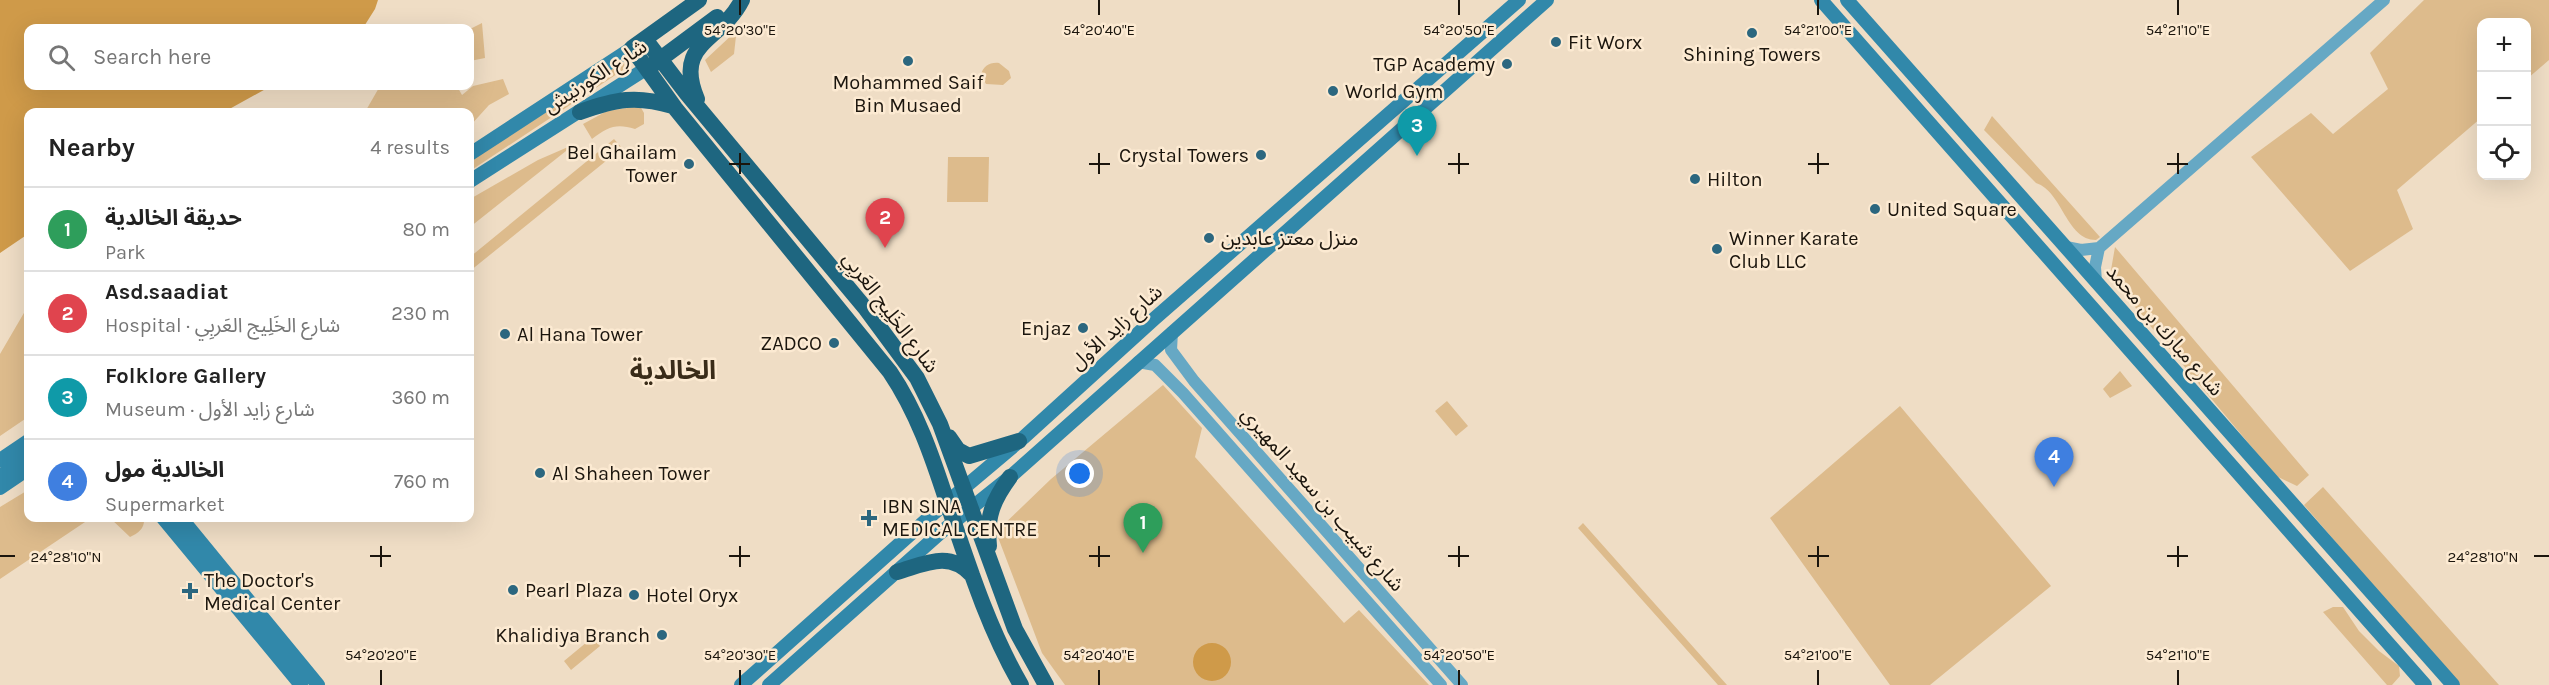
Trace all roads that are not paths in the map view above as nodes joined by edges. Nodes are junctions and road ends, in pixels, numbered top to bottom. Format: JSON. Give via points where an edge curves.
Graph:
{"nodes":[{"id":1,"x":699,"y":0,"type":"edge"},
{"id":2,"x":741,"y":0,"type":"edge"},
{"id":3,"x":1519,"y":0,"type":"edge"},
{"id":4,"x":1547,"y":0,"type":"edge"},
{"id":5,"x":1821,"y":0,"type":"edge"},
{"id":6,"x":1847,"y":0,"type":"edge"},
{"id":7,"x":2384,"y":0,"type":"edge"},
{"id":8,"x":634,"y":47,"type":"junction"},
{"id":9,"x":653,"y":64,"type":"junction"},
{"id":10,"x":674,"y":106,"type":"junction"},
{"id":11,"x":701,"y":109,"type":"junction"},
{"id":12,"x":580,"y":112,"type":"junction"},
{"id":13,"x":544,"y":134,"type":"junction"},
{"id":14,"x":474,"y":151,"type":"edge"},
{"id":15,"x":474,"y":178,"type":"edge"},
{"id":16,"x":2066,"y":247,"type":"junction"},
{"id":17,"x":2099,"y":248,"type":"junction"},
{"id":18,"x":2096,"y":282,"type":"junction"},
{"id":19,"x":1172,"y":332,"type":"junction"},
{"id":20,"x":1138,"y":362,"type":"junction"},
{"id":21,"x":1190,"y":376,"type":"junction"},
{"id":22,"x":1178,"y":389,"type":"junction"},
{"id":23,"x":939,"y":424,"type":"junction"},
{"id":24,"x":1019,"y":441,"type":"junction"},
{"id":25,"x":24,"y":444,"type":"edge"},
{"id":26,"x":0,"y":460,"type":"edge"},
{"id":27,"x":24,"y":460,"type":"edge"},
{"id":28,"x":24,"y":472,"type":"edge"},
{"id":29,"x":0,"y":476,"type":"edge"},
{"id":30,"x":1010,"y":477,"type":"junction"},
{"id":31,"x":0,"y":488,"type":"edge"},
{"id":32,"x":963,"y":489,"type":"junction"},
{"id":33,"x":947,"y":502,"type":"junction"},
{"id":34,"x":970,"y":509,"type":"junction"},
{"id":35,"x":166,"y":522,"type":"edge"},
{"id":36,"x":184,"y":522,"type":"edge"},
{"id":37,"x":954,"y":522,"type":"junction"},
{"id":38,"x":991,"y":568,"type":"junction"},
{"id":39,"x":897,"y":572,"type":"junction"},
{"id":40,"x":972,"y":575,"type":"junction"},
{"id":41,"x":301,"y":685,"type":"edge"},
{"id":42,"x":318,"y":685,"type":"edge"},
{"id":43,"x":741,"y":685,"type":"edge"},
{"id":44,"x":770,"y":685,"type":"edge"},
{"id":45,"x":1021,"y":685,"type":"edge"},
{"id":46,"x":1046,"y":685,"type":"edge"},
{"id":47,"x":1442,"y":685,"type":"edge"},
{"id":48,"x":1462,"y":685,"type":"edge"},
{"id":49,"x":2425,"y":685,"type":"edge"},
{"id":50,"x":2453,"y":685,"type":"edge"}],
"edges":[{"from":1,"to":8,"type":"highway","name":"شارع الكورنيش"},
{"from":2,"to":9,"type":"highway","name":"شارع الكورنيش"},
{"from":2,"to":11,"type":"highway","via":[[731,17],[701,45],[692,61],[689,76]]},
{"from":3,"to":24,"type":"main road","name":"شارع زايد الأول"},
{"from":4,"to":19,"type":"main road","name":"شارع زايد الأول"},
{"from":5,"to":49,"type":"main road","name":"شارع مبارك بن محمد"},
{"from":6,"to":16,"type":"main road","name":"شارع مبارك بن محمد"},
{"from":7,"to":17,"type":"street"},
{"from":8,"to":9,"type":"highway","name":"شارع الخَلِيج العَربِي"},
{"from":8,"to":13,"type":"main road","via":[[627,72],[552,119]]},
{"from":8,"to":14,"type":"main road","name":"شارع الكورنيش"},
{"from":9,"to":10,"type":"highway","name":"شارع الخَلِيج العَربِي"},
{"from":9,"to":11,"type":"highway","name":"شارع الخَلِيج العَربِي"},
{"from":9,"to":12,"type":"main road","name":"شارع الكورنيش"},
{"from":10,"to":12,"type":"highway","via":[[628,98]]},
{"from":10,"to":33,"type":"highway","name":"شارع الخَلِيج العَربِي","via":[[894,379],[921,427]]},
{"from":11,"to":23,"type":"highway","name":"شارع الخَلِيج العَربِي","via":[[898,351],[917,378]]},
{"from":12,"to":13,"type":"main road","name":"شارع الكورنيش"},
{"from":13,"to":15,"type":"main road","name":"شارع الكورنيش"},
{"from":16,"to":17,"type":"street"},
{"from":16,"to":18,"type":"main road","name":"شارع مبارك بن محمد"},
{"from":17,"to":18,"type":"street"},
{"from":18,"to":50,"type":"main road","name":"شارع مبارك بن محمد"},
{"from":19,"to":20,"type":"main road","name":"شارع زايد الأول"},
{"from":19,"to":21,"type":"street","name":"شارع شبيب بن سعيد المهيري","via":[[1171,350]]},
{"from":20,"to":22,"type":"street","name":"شارع شبيب بن سعيد المهيري","via":[[1155,365]]},
{"from":20,"to":30,"type":"main road","name":"شارع زايد الأول"},
{"from":21,"to":22,"type":"street","via":[[1177,379]]},
{"from":21,"to":48,"type":"street","name":"شارع شبيب بن سعيد المهيري"},
{"from":22,"to":47,"type":"street","name":"شارع شبيب بن سعيد المهيري"},
{"from":23,"to":24,"type":"highway","via":[[958,450],[969,456]]},
{"from":23,"to":32,"type":"highway","name":"شارع الخَلِيج العَربِي"},
{"from":24,"to":32,"type":"main road","name":"شارع زايد الأول"},
{"from":25,"to":26,"type":"main road"},
{"from":27,"to":29,"type":"main road"},
{"from":28,"to":31,"type":"main road"},
{"from":30,"to":34,"type":"main road","name":"شارع زايد الأول"},
{"from":30,"to":38,"type":"highway","via":[[988,517]]},
{"from":32,"to":33,"type":"main road","name":"شارع زايد الأول"},
{"from":32,"to":34,"type":"highway","name":"شارع الخَلِيج العَربِي"},
{"from":33,"to":37,"type":"highway","name":"شارع الخَلِيج العَربِي"},
{"from":33,"to":43,"type":"main road","name":"شارع زايد الأول","via":[[889,545],[826,600]]},
{"from":34,"to":37,"type":"main road","name":"شارع زايد الأول"},
{"from":34,"to":38,"type":"highway","name":"شارع الخَلِيج العَربِي"},
{"from":35,"to":41,"type":"main road"},
{"from":36,"to":42,"type":"main road"},
{"from":37,"to":39,"type":"main road","name":"شارع زايد الأول"},
{"from":37,"to":40,"type":"highway","name":"شارع الخَلِيج العَربِي"},
{"from":38,"to":46,"type":"highway","name":"شارع الخَلِيج العَربِي","via":[[1019,638]]},
{"from":39,"to":40,"type":"highway","via":[[949,561],[963,566]]},
{"from":39,"to":44,"type":"main road","name":"شارع زايد الأول"},
{"from":40,"to":45,"type":"highway","name":"شارع الخَلِيج العَربِي","via":[[998,641]]}]}
